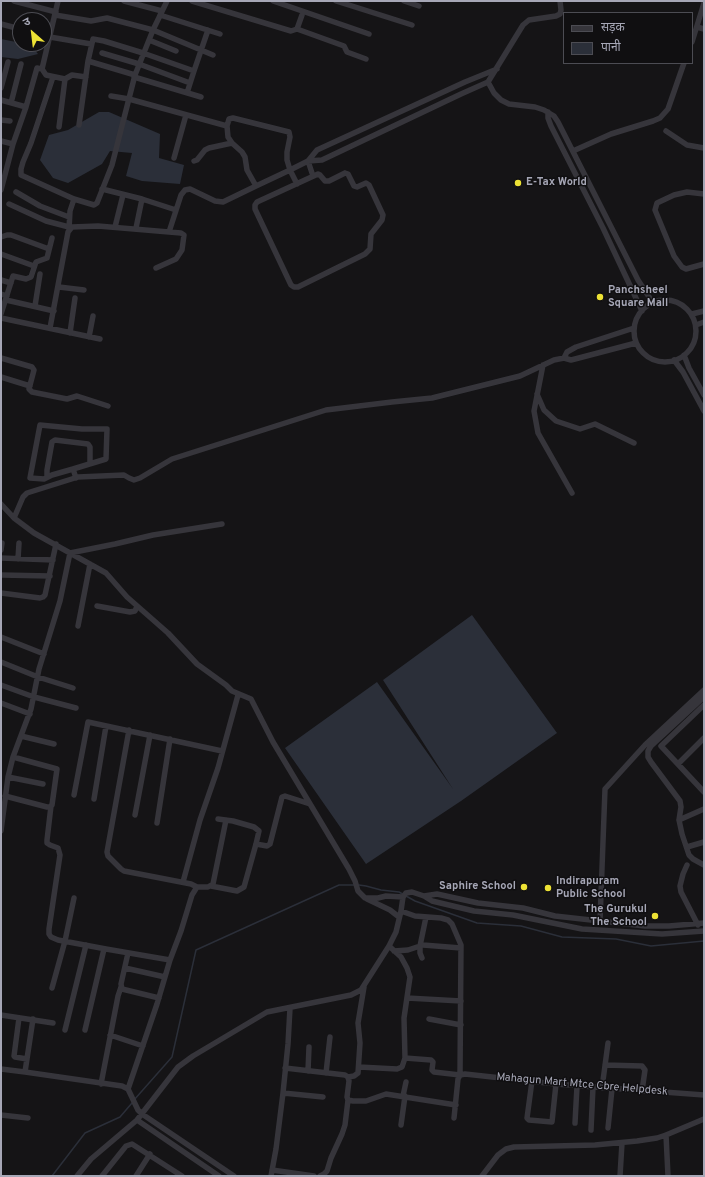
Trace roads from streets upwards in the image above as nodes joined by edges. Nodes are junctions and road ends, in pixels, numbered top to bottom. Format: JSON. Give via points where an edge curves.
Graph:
{"nodes":[{"id":1,"x":14,"y":1,"type":"edge"},
{"id":2,"x":58,"y":1,"type":"edge"},
{"id":3,"x":124,"y":1,"type":"edge"},
{"id":4,"x":167,"y":1,"type":"edge"},
{"id":5,"x":192,"y":1,"type":"edge"},
{"id":6,"x":273,"y":1,"type":"edge"},
{"id":7,"x":336,"y":1,"type":"edge"},
{"id":8,"x":404,"y":1,"type":"edge"},
{"id":9,"x":560,"y":1,"type":"edge"},
{"id":10,"x":704,"y":3,"type":"edge"},
{"id":11,"x":419,"y":6,"type":"dead end"},
{"id":12,"x":55,"y":13,"type":"junction"},
{"id":13,"x":161,"y":13,"type":"junction"},
{"id":14,"x":302,"y":15,"type":"dead end"},
{"id":15,"x":52,"y":22,"type":"edge"},
{"id":16,"x":1,"y":24,"type":"edge"},
{"id":17,"x":412,"y":24,"type":"dead end"},
{"id":18,"x":12,"y":27,"type":"edge"},
{"id":19,"x":697,"y":27,"type":"junction"},
{"id":20,"x":704,"y":28,"type":"edge"},
{"id":21,"x":297,"y":29,"type":"junction"},
{"id":22,"x":152,"y":30,"type":"junction"},
{"id":23,"x":208,"y":30,"type":"junction"},
{"id":24,"x":220,"y":34,"type":"dead end"},
{"id":25,"x":368,"y":34,"type":"dead end"},
{"id":26,"x":52,"y":38,"type":"edge"},
{"id":27,"x":693,"y":39,"type":"edge"},
{"id":28,"x":149,"y":40,"type":"junction"},
{"id":29,"x":91,"y":44,"type":"junction"},
{"id":30,"x":201,"y":50,"type":"junction"},
{"id":31,"x":45,"y":52,"type":"edge"},
{"id":32,"x":176,"y":52,"type":"dead end"},
{"id":33,"x":102,"y":53,"type":"dead end"},
{"id":34,"x":143,"y":53,"type":"junction"},
{"id":35,"x":213,"y":55,"type":"dead end"},
{"id":36,"x":366,"y":59,"type":"dead end"},
{"id":37,"x":88,"y":61,"type":"junction"},
{"id":38,"x":8,"y":62,"type":"dead end"},
{"id":39,"x":21,"y":64,"type":"dead end"},
{"id":40,"x":139,"y":64,"type":"junction"},
{"id":41,"x":684,"y":64,"type":"edge"},
{"id":42,"x":42,"y":69,"type":"junction"},
{"id":43,"x":497,"y":69,"type":"junction"},
{"id":44,"x":194,"y":71,"type":"junction"},
{"id":45,"x":134,"y":76,"type":"junction"},
{"id":46,"x":53,"y":77,"type":"junction"},
{"id":47,"x":86,"y":77,"type":"junction"},
{"id":48,"x":65,"y":79,"type":"junction"},
{"id":49,"x":488,"y":82,"type":"junction"},
{"id":50,"x":190,"y":83,"type":"junction"},
{"id":51,"x":1,"y":88,"type":"edge"},
{"id":52,"x":187,"y":93,"type":"junction"},
{"id":53,"x":111,"y":96,"type":"dead end"},
{"id":54,"x":200,"y":97,"type":"dead end"},
{"id":55,"x":129,"y":99,"type":"junction"},
{"id":56,"x":1,"y":100,"type":"edge"},
{"id":57,"x":11,"y":103,"type":"junction"},
{"id":58,"x":26,"y":107,"type":"junction"},
{"id":59,"x":548,"y":112,"type":"junction"},
{"id":60,"x":186,"y":115,"type":"junction"},
{"id":61,"x":1,"y":120,"type":"edge"},
{"id":62,"x":10,"y":122,"type":"dead end"},
{"id":63,"x":79,"y":125,"type":"dead end"},
{"id":64,"x":227,"y":126,"type":"junction"},
{"id":65,"x":59,"y":127,"type":"dead end"},
{"id":66,"x":666,"y":130,"type":"dead end"},
{"id":67,"x":1,"y":141,"type":"edge"},
{"id":68,"x":232,"y":143,"type":"junction"},
{"id":69,"x":13,"y":144,"type":"junction"},
{"id":70,"x":704,"y":148,"type":"edge"},
{"id":71,"x":573,"y":151,"type":"junction"},
{"id":72,"x":576,"y":157,"type":"junction"},
{"id":73,"x":174,"y":158,"type":"dead end"},
{"id":74,"x":569,"y":160,"type":"junction"},
{"id":75,"x":194,"y":161,"type":"dead end"},
{"id":76,"x":308,"y":161,"type":"junction"},
{"id":77,"x":3,"y":170,"type":"edge"},
{"id":78,"x":290,"y":170,"type":"junction"},
{"id":79,"x":313,"y":176,"type":"junction"},
{"id":80,"x":297,"y":184,"type":"junction"},
{"id":81,"x":256,"y":186,"type":"junction"},
{"id":82,"x":102,"y":189,"type":"junction"},
{"id":83,"x":1,"y":190,"type":"edge"},
{"id":84,"x":16,"y":192,"type":"dead end"},
{"id":85,"x":123,"y":194,"type":"junction"},
{"id":86,"x":704,"y":194,"type":"edge"},
{"id":87,"x":74,"y":199,"type":"junction"},
{"id":88,"x":142,"y":199,"type":"junction"},
{"id":89,"x":9,"y":204,"type":"dead end"},
{"id":90,"x":176,"y":210,"type":"junction"},
{"id":91,"x":69,"y":216,"type":"junction"},
{"id":92,"x":115,"y":227,"type":"junction"},
{"id":93,"x":69,"y":228,"type":"junction"},
{"id":94,"x":136,"y":228,"type":"junction"},
{"id":95,"x":169,"y":232,"type":"junction"},
{"id":96,"x":1,"y":237,"type":"edge"},
{"id":97,"x":52,"y":238,"type":"dead end"},
{"id":98,"x":49,"y":249,"type":"junction"},
{"id":99,"x":1,"y":254,"type":"edge"},
{"id":100,"x":704,"y":264,"type":"edge"},
{"id":101,"x":34,"y":266,"type":"junction"},
{"id":102,"x":156,"y":268,"type":"dead end"},
{"id":103,"x":40,"y":274,"type":"dead end"},
{"id":104,"x":1,"y":280,"type":"edge"},
{"id":105,"x":638,"y":280,"type":"junction"},
{"id":106,"x":10,"y":283,"type":"junction"},
{"id":107,"x":630,"y":284,"type":"junction"},
{"id":108,"x":59,"y":287,"type":"junction"},
{"id":109,"x":84,"y":290,"type":"dead end"},
{"id":110,"x":4,"y":297,"type":"edge"},
{"id":111,"x":75,"y":298,"type":"dead end"},
{"id":112,"x":653,"y":303,"type":"junction"},
{"id":113,"x":35,"y":306,"type":"junction"},
{"id":114,"x":54,"y":310,"type":"junction"},
{"id":115,"x":642,"y":311,"type":"junction"},
{"id":116,"x":704,"y":311,"type":"edge"},
{"id":117,"x":1,"y":314,"type":"edge"},
{"id":118,"x":692,"y":314,"type":"junction"},
{"id":119,"x":93,"y":316,"type":"dead end"},
{"id":120,"x":1,"y":318,"type":"edge"},
{"id":121,"x":704,"y":322,"type":"edge"},
{"id":122,"x":696,"y":325,"type":"junction"},
{"id":123,"x":50,"y":328,"type":"junction"},
{"id":124,"x":634,"y":328,"type":"junction"},
{"id":125,"x":70,"y":333,"type":"junction"},
{"id":126,"x":89,"y":337,"type":"junction"},
{"id":127,"x":100,"y":339,"type":"dead end"},
{"id":128,"x":636,"y":342,"type":"junction"},
{"id":129,"x":684,"y":355,"type":"junction"},
{"id":130,"x":1,"y":358,"type":"edge"},
{"id":131,"x":564,"y":358,"type":"junction"},
{"id":132,"x":674,"y":360,"type":"junction"},
{"id":133,"x":543,"y":365,"type":"junction"},
{"id":134,"x":1,"y":377,"type":"edge"},
{"id":135,"x":30,"y":386,"type":"junction"},
{"id":136,"x":537,"y":394,"type":"junction"},
{"id":137,"x":704,"y":395,"type":"edge"},
{"id":138,"x":108,"y":406,"type":"dead end"},
{"id":139,"x":704,"y":411,"type":"edge"},
{"id":140,"x":634,"y":443,"type":"dead end"},
{"id":141,"x":90,"y":464,"type":"junction"},
{"id":142,"x":74,"y":469,"type":"junction"},
{"id":143,"x":48,"y":477,"type":"junction"},
{"id":144,"x":76,"y":478,"type":"junction"},
{"id":145,"x":572,"y":493,"type":"dead end"},
{"id":146,"x":1,"y":504,"type":"edge"},
{"id":147,"x":14,"y":518,"type":"junction"},
{"id":148,"x":222,"y":524,"type":"dead end"},
{"id":149,"x":2,"y":543,"type":"edge"},
{"id":150,"x":19,"y":543,"type":"dead end"},
{"id":151,"x":56,"y":544,"type":"junction"},
{"id":152,"x":1,"y":550,"type":"edge"},
{"id":153,"x":70,"y":553,"type":"junction"},
{"id":154,"x":1,"y":558,"type":"edge"},
{"id":155,"x":18,"y":559,"type":"junction"},
{"id":156,"x":53,"y":560,"type":"junction"},
{"id":157,"x":90,"y":564,"type":"junction"},
{"id":158,"x":1,"y":575,"type":"edge"},
{"id":159,"x":50,"y":576,"type":"junction"},
{"id":160,"x":1,"y":593,"type":"edge"},
{"id":161,"x":97,"y":606,"type":"dead end"},
{"id":162,"x":137,"y":606,"type":"junction"},
{"id":163,"x":78,"y":626,"type":"dead end"},
{"id":164,"x":1,"y":637,"type":"edge"},
{"id":165,"x":44,"y":654,"type":"junction"},
{"id":166,"x":1,"y":662,"type":"edge"},
{"id":167,"x":38,"y":677,"type":"junction"},
{"id":168,"x":1,"y":685,"type":"edge"},
{"id":169,"x":73,"y":688,"type":"dead end"},
{"id":170,"x":704,"y":690,"type":"edge"},
{"id":171,"x":238,"y":695,"type":"junction"},
{"id":172,"x":34,"y":697,"type":"junction"},
{"id":173,"x":704,"y":698,"type":"edge"},
{"id":174,"x":1,"y":703,"type":"edge"},
{"id":175,"x":704,"y":706,"type":"edge"},
{"id":176,"x":76,"y":708,"type":"dead end"},
{"id":177,"x":30,"y":714,"type":"junction"},
{"id":178,"x":106,"y":726,"type":"junction"},
{"id":179,"x":129,"y":730,"type":"junction"},
{"id":180,"x":150,"y":735,"type":"junction"},
{"id":181,"x":21,"y":736,"type":"junction"},
{"id":182,"x":704,"y":738,"type":"edge"},
{"id":183,"x":170,"y":739,"type":"junction"},
{"id":184,"x":54,"y":744,"type":"dead end"},
{"id":185,"x":222,"y":751,"type":"junction"},
{"id":186,"x":13,"y":757,"type":"junction"},
{"id":187,"x":678,"y":764,"type":"junction"},
{"id":188,"x":8,"y":777,"type":"junction"},
{"id":189,"x":43,"y":784,"type":"dead end"},
{"id":190,"x":704,"y":792,"type":"edge"},
{"id":191,"x":74,"y":795,"type":"dead end"},
{"id":192,"x":5,"y":796,"type":"junction"},
{"id":193,"x":94,"y":799,"type":"dead end"},
{"id":194,"x":310,"y":804,"type":"junction"},
{"id":195,"x":51,"y":806,"type":"junction"},
{"id":196,"x":704,"y":809,"type":"edge"},
{"id":197,"x":3,"y":813,"type":"edge"},
{"id":198,"x":135,"y":814,"type":"dead end"},
{"id":199,"x":218,"y":819,"type":"dead end"},
{"id":200,"x":226,"y":820,"type":"junction"},
{"id":201,"x":679,"y":820,"type":"junction"},
{"id":202,"x":157,"y":823,"type":"dead end"},
{"id":203,"x":1,"y":831,"type":"edge"},
{"id":204,"x":704,"y":842,"type":"edge"},
{"id":205,"x":256,"y":844,"type":"junction"},
{"id":206,"x":687,"y":847,"type":"junction"},
{"id":207,"x":687,"y":865,"type":"dead end"},
{"id":208,"x":704,"y":865,"type":"edge"},
{"id":209,"x":183,"y":882,"type":"junction"},
{"id":210,"x":211,"y":886,"type":"junction"},
{"id":211,"x":197,"y":887,"type":"junction"},
{"id":212,"x":404,"y":895,"type":"junction"},
{"id":213,"x":424,"y":896,"type":"junction"},
{"id":214,"x":74,"y":898,"type":"dead end"},
{"id":215,"x":365,"y":898,"type":"junction"},
{"id":216,"x":401,"y":911,"type":"junction"},
{"id":217,"x":426,"y":917,"type":"junction"},
{"id":218,"x":399,"y":918,"type":"junction"},
{"id":219,"x":600,"y":921,"type":"junction"},
{"id":220,"x":701,"y":923,"type":"edge"},
{"id":221,"x":702,"y":932,"type":"edge"},
{"id":222,"x":65,"y":941,"type":"junction"},
{"id":223,"x":422,"y":945,"type":"junction"},
{"id":224,"x":86,"y":946,"type":"junction"},
{"id":225,"x":389,"y":946,"type":"junction"},
{"id":226,"x":462,"y":948,"type":"junction"},
{"id":227,"x":104,"y":949,"type":"junction"},
{"id":228,"x":394,"y":951,"type":"junction"},
{"id":229,"x":128,"y":953,"type":"junction"},
{"id":230,"x":422,"y":958,"type":"dead end"},
{"id":231,"x":170,"y":960,"type":"junction"},
{"id":232,"x":125,"y":968,"type":"junction"},
{"id":233,"x":165,"y":977,"type":"junction"},
{"id":234,"x":121,"y":987,"type":"junction"},
{"id":235,"x":364,"y":987,"type":"junction"},
{"id":236,"x":52,"y":988,"type":"dead end"},
{"id":237,"x":159,"y":998,"type":"junction"},
{"id":238,"x":407,"y":998,"type":"junction"},
{"id":239,"x":461,"y":1001,"type":"junction"},
{"id":240,"x":290,"y":1008,"type":"junction"},
{"id":241,"x":1,"y":1015,"type":"edge"},
{"id":242,"x":19,"y":1018,"type":"junction"},
{"id":243,"x":33,"y":1019,"type":"junction"},
{"id":244,"x":429,"y":1019,"type":"dead end"},
{"id":245,"x":53,"y":1023,"type":"dead end"},
{"id":246,"x":461,"y":1025,"type":"junction"},
{"id":247,"x":65,"y":1030,"type":"dead end"},
{"id":248,"x":85,"y":1030,"type":"dead end"},
{"id":249,"x":110,"y":1035,"type":"junction"},
{"id":250,"x":330,"y":1037,"type":"dead end"},
{"id":251,"x":608,"y":1043,"type":"dead end"},
{"id":252,"x":143,"y":1046,"type":"junction"},
{"id":253,"x":309,"y":1048,"type":"dead end"},
{"id":254,"x":405,"y":1058,"type":"junction"},
{"id":255,"x":27,"y":1059,"type":"junction"},
{"id":256,"x":605,"y":1065,"type":"junction"},
{"id":257,"x":359,"y":1067,"type":"junction"},
{"id":258,"x":285,"y":1068,"type":"junction"},
{"id":259,"x":1,"y":1069,"type":"edge"},
{"id":260,"x":308,"y":1071,"type":"junction"},
{"id":261,"x":25,"y":1072,"type":"junction"},
{"id":262,"x":326,"y":1073,"type":"junction"},
{"id":263,"x":460,"y":1075,"type":"junction"},
{"id":264,"x":348,"y":1077,"type":"junction"},
{"id":265,"x":406,"y":1082,"type":"dead end"},
{"id":266,"x":532,"y":1082,"type":"junction"},
{"id":267,"x":102,"y":1084,"type":"junction"},
{"id":268,"x":556,"y":1084,"type":"junction"},
{"id":269,"x":577,"y":1086,"type":"junction"},
{"id":270,"x":593,"y":1087,"type":"junction"},
{"id":271,"x":602,"y":1088,"type":"junction"},
{"id":272,"x":612,"y":1089,"type":"junction"},
{"id":273,"x":129,"y":1091,"type":"junction"},
{"id":274,"x":642,"y":1091,"type":"junction"},
{"id":275,"x":282,"y":1093,"type":"junction"},
{"id":276,"x":704,"y":1095,"type":"edge"},
{"id":277,"x":404,"y":1096,"type":"junction"},
{"id":278,"x":323,"y":1097,"type":"dead end"},
{"id":279,"x":348,"y":1100,"type":"junction"},
{"id":280,"x":456,"y":1105,"type":"junction"},
{"id":281,"x":142,"y":1114,"type":"junction"},
{"id":282,"x":1,"y":1115,"type":"edge"},
{"id":283,"x":28,"y":1118,"type":"dead end"},
{"id":284,"x":454,"y":1118,"type":"dead end"},
{"id":285,"x":704,"y":1119,"type":"edge"},
{"id":286,"x":137,"y":1120,"type":"junction"},
{"id":287,"x":574,"y":1123,"type":"dead end"},
{"id":288,"x":401,"y":1125,"type":"dead end"},
{"id":289,"x":608,"y":1128,"type":"dead end"},
{"id":290,"x":591,"y":1130,"type":"dead end"},
{"id":291,"x":666,"y":1135,"type":"junction"},
{"id":292,"x":622,"y":1143,"type":"junction"},
{"id":293,"x":150,"y":1154,"type":"junction"},
{"id":294,"x":271,"y":1173,"type":"edge"},
{"id":295,"x":77,"y":1176,"type":"edge"},
{"id":296,"x":102,"y":1176,"type":"edge"},
{"id":297,"x":136,"y":1176,"type":"edge"},
{"id":298,"x":182,"y":1176,"type":"edge"},
{"id":299,"x":219,"y":1176,"type":"edge"},
{"id":300,"x":234,"y":1176,"type":"edge"},
{"id":301,"x":314,"y":1176,"type":"edge"},
{"id":302,"x":320,"y":1176,"type":"edge"},
{"id":303,"x":482,"y":1176,"type":"edge"},
{"id":304,"x":620,"y":1176,"type":"edge"},
{"id":305,"x":668,"y":1176,"type":"edge"}],
"edges":[{"from":1,"to":12,"type":"street"},
{"from":2,"to":12,"type":"street"},
{"from":3,"to":13,"type":"street"},
{"from":4,"to":13,"type":"street"},
{"from":5,"to":21,"type":"street","via":[[291,31]]},
{"from":6,"to":25,"type":"street"},
{"from":7,"to":17,"type":"street"},
{"from":8,"to":11,"type":"street"},
{"from":9,"to":43,"type":"street","via":[[560,14],[529,20],[523,25]]},
{"from":10,"to":19,"type":"street"},
{"from":12,"to":15,"type":"street"},
{"from":12,"to":22,"type":"street","via":[[91,21],[108,18]]},
{"from":13,"to":22,"type":"street"},
{"from":13,"to":23,"type":"street"},
{"from":14,"to":21,"type":"street"},
{"from":16,"to":18,"type":"street"},
{"from":19,"to":20,"type":"street"},
{"from":19,"to":27,"type":"street"},
{"from":21,"to":36,"type":"street","via":[[344,46],[347,52]]},
{"from":22,"to":28,"type":"street"},
{"from":22,"to":30,"type":"street"},
{"from":23,"to":24,"type":"street"},
{"from":23,"to":30,"type":"street"},
{"from":26,"to":29,"type":"street"},
{"from":28,"to":32,"type":"street"},
{"from":28,"to":34,"type":"street"},
{"from":29,"to":34,"type":"street","via":[[94,39]]},
{"from":29,"to":37,"type":"street"},
{"from":30,"to":35,"type":"street"},
{"from":30,"to":44,"type":"street"},
{"from":31,"to":42,"type":"street"},
{"from":33,"to":40,"type":"street"},
{"from":34,"to":40,"type":"street"},
{"from":34,"to":44,"type":"street"},
{"from":37,"to":45,"type":"street"},
{"from":37,"to":47,"type":"street"},
{"from":38,"to":51,"type":"street"},
{"from":39,"to":57,"type":"street"},
{"from":40,"to":45,"type":"street"},
{"from":40,"to":50,"type":"street"},
{"from":41,"to":71,"type":"street","via":[[668,109],[660,118],[611,134]]},
{"from":42,"to":46,"type":"street","via":[[46,75]]},
{"from":42,"to":58,"type":"street","via":[[37,68]]},
{"from":43,"to":49,"type":"street"},
{"from":43,"to":76,"type":"street","via":[[317,150]]},
{"from":44,"to":50,"type":"street"},
{"from":45,"to":52,"type":"street"},
{"from":45,"to":55,"type":"street"},
{"from":46,"to":48,"type":"street"},
{"from":46,"to":87,"type":"street","via":[[21,172],[23,176]]},
{"from":47,"to":48,"type":"street","via":[[72,74]]},
{"from":47,"to":63,"type":"street"},
{"from":48,"to":65,"type":"street"},
{"from":49,"to":59,"type":"street","via":[[494,93],[509,104],[536,107]]},
{"from":49,"to":76,"type":"street","via":[[322,160]]},
{"from":50,"to":52,"type":"street"},
{"from":52,"to":54,"type":"street"},
{"from":53,"to":55,"type":"street"},
{"from":55,"to":60,"type":"street"},
{"from":55,"to":82,"type":"street","via":[[114,158]]},
{"from":56,"to":57,"type":"street"},
{"from":57,"to":58,"type":"street"},
{"from":58,"to":69,"type":"street"},
{"from":59,"to":71,"type":"street","via":[[558,122]]},
{"from":59,"to":74,"type":"street","via":[[551,126]]},
{"from":60,"to":64,"type":"street"},
{"from":60,"to":73,"type":"street"},
{"from":61,"to":62,"type":"street"},
{"from":64,"to":68,"type":"street","via":[[228,137]]},
{"from":64,"to":78,"type":"street","via":[[229,119],[233,118],[289,132],[287,160]]},
{"from":66,"to":70,"type":"street","via":[[687,145]]},
{"from":67,"to":69,"type":"street"},
{"from":68,"to":75,"type":"street","via":[[209,148]]},
{"from":68,"to":81,"type":"street","via":[[245,157],[247,170]]},
{"from":69,"to":77,"type":"street"},
{"from":71,"to":72,"type":"street"},
{"from":72,"to":74,"type":"street"},
{"from":72,"to":105,"type":"street"},
{"from":74,"to":107,"type":"street"},
{"from":76,"to":78,"type":"street"},
{"from":76,"to":79,"type":"street"},
{"from":77,"to":83,"type":"street"},
{"from":78,"to":80,"type":"street"},
{"from":78,"to":81,"type":"street"},
{"from":79,"to":80,"type":"street"},
{"from":79,"to":80,"type":"street","via":[[319,174],[325,181],[329,181],[346,173],[354,186],[368,184],[383,215],[371,234],[368,252],[294,287],[255,205]]},
{"from":81,"to":90,"type":"street","via":[[223,202],[215,201],[190,189],[185,190]]},
{"from":82,"to":85,"type":"street"},
{"from":82,"to":87,"type":"street","via":[[94,205]]},
{"from":84,"to":91,"type":"street","via":[[40,206]]},
{"from":85,"to":88,"type":"street"},
{"from":85,"to":92,"type":"street"},
{"from":86,"to":100,"type":"street","via":[[687,192],[674,195],[657,203],[655,210],[674,256],[682,268]]},
{"from":87,"to":91,"type":"street"},
{"from":88,"to":90,"type":"street"},
{"from":88,"to":94,"type":"street"},
{"from":89,"to":93,"type":"street","via":[[46,221]]},
{"from":90,"to":95,"type":"street"},
{"from":91,"to":93,"type":"street"},
{"from":92,"to":93,"type":"street"},
{"from":92,"to":94,"type":"street"},
{"from":93,"to":108,"type":"street"},
{"from":94,"to":95,"type":"street"},
{"from":95,"to":102,"type":"street","via":[[184,235],[182,250],[176,259]]},
{"from":96,"to":98,"type":"street","via":[[11,235]]},
{"from":97,"to":98,"type":"street"},
{"from":98,"to":101,"type":"street","via":[[47,258],[37,260]]},
{"from":99,"to":101,"type":"street"},
{"from":101,"to":106,"type":"street","via":[[29,278],[13,276]]},
{"from":103,"to":113,"type":"street"},
{"from":104,"to":106,"type":"street"},
{"from":105,"to":107,"type":"street"},
{"from":105,"to":112,"type":"street"},
{"from":106,"to":110,"type":"street"},
{"from":107,"to":115,"type":"street"},
{"from":108,"to":109,"type":"street"},
{"from":108,"to":114,"type":"street"},
{"from":110,"to":113,"type":"street"},
{"from":110,"to":117,"type":"street"},
{"from":111,"to":125,"type":"street"},
{"from":112,"to":115,"type":"street"},
{"from":112,"to":118,"type":"street","via":[[660,300],[675,301]]},
{"from":113,"to":114,"type":"street"},
{"from":114,"to":123,"type":"street"},
{"from":115,"to":124,"type":"street"},
{"from":116,"to":118,"type":"street"},
{"from":118,"to":122,"type":"street"},
{"from":119,"to":126,"type":"street"},
{"from":120,"to":123,"type":"street"},
{"from":121,"to":122,"type":"street"},
{"from":122,"to":129,"type":"street","via":[[695,340]]},
{"from":123,"to":125,"type":"street"},
{"from":124,"to":128,"type":"street"},
{"from":124,"to":131,"type":"street","via":[[576,347],[567,352]]},
{"from":125,"to":126,"type":"street"},
{"from":126,"to":127,"type":"street"},
{"from":128,"to":131,"type":"street","via":[[571,360]]},
{"from":128,"to":132,"type":"street","via":[[640,350],[652,359],[667,362]]},
{"from":129,"to":132,"type":"street"},
{"from":129,"to":137,"type":"street"},
{"from":130,"to":135,"type":"street","via":[[32,366],[34,370]]},
{"from":131,"to":133,"type":"street"},
{"from":132,"to":139,"type":"street"},
{"from":133,"to":136,"type":"street"},
{"from":133,"to":144,"type":"street","via":[[520,376],[432,398],[326,410],[172,459],[134,480],[124,475]]},
{"from":134,"to":135,"type":"street"},
{"from":135,"to":138,"type":"street","via":[[32,392],[67,399],[77,396]]},
{"from":136,"to":140,"type":"street","via":[[544,410],[556,421],[580,429],[595,424]]},
{"from":136,"to":145,"type":"street","via":[[534,411],[538,433]]},
{"from":141,"to":142,"type":"street"},
{"from":141,"to":143,"type":"street","via":[[88,444],[55,440],[52,442]]},
{"from":141,"to":143,"type":"street","via":[[106,459],[106,429],[40,425],[30,478]]},
{"from":142,"to":143,"type":"street"},
{"from":142,"to":144,"type":"street"},
{"from":144,"to":147,"type":"street","via":[[25,494]]},
{"from":146,"to":147,"type":"street"},
{"from":147,"to":151,"type":"street","via":[[34,533]]},
{"from":148,"to":153,"type":"street","via":[[153,535]]},
{"from":149,"to":152,"type":"street"},
{"from":150,"to":155,"type":"street"},
{"from":151,"to":153,"type":"street"},
{"from":151,"to":156,"type":"street"},
{"from":153,"to":157,"type":"street"},
{"from":153,"to":165,"type":"street","via":[[60,601]]},
{"from":154,"to":155,"type":"street"},
{"from":155,"to":156,"type":"street"},
{"from":156,"to":159,"type":"street"},
{"from":157,"to":162,"type":"street","via":[[106,573]]},
{"from":157,"to":163,"type":"street"},
{"from":158,"to":159,"type":"street"},
{"from":159,"to":160,"type":"street","via":[[43,597]]},
{"from":161,"to":162,"type":"street","via":[[130,612]]},
{"from":162,"to":171,"type":"street","via":[[168,633],[197,664]]},
{"from":164,"to":165,"type":"street"},
{"from":165,"to":167,"type":"street"},
{"from":166,"to":167,"type":"street"},
{"from":167,"to":169,"type":"street"},
{"from":167,"to":172,"type":"street"},
{"from":168,"to":172,"type":"street"},
{"from":170,"to":219,"type":"street","via":[[645,745],[605,789]]},
{"from":171,"to":185,"type":"street"},
{"from":171,"to":194,"type":"street","via":[[251,699]]},
{"from":172,"to":176,"type":"street"},
{"from":172,"to":177,"type":"street"},
{"from":173,"to":201,"type":"street","via":[[648,751],[651,762],[680,801]]},
{"from":174,"to":177,"type":"street"},
{"from":175,"to":187,"type":"street","via":[[661,746]]},
{"from":177,"to":181,"type":"street"},
{"from":178,"to":179,"type":"street"},
{"from":178,"to":191,"type":"street","via":[[88,722]]},
{"from":178,"to":193,"type":"street"},
{"from":179,"to":180,"type":"street"},
{"from":179,"to":209,"type":"street","via":[[108,856],[121,870]]},
{"from":180,"to":183,"type":"street"},
{"from":180,"to":198,"type":"street"},
{"from":181,"to":184,"type":"street"},
{"from":181,"to":186,"type":"street"},
{"from":182,"to":187,"type":"street"},
{"from":183,"to":185,"type":"street"},
{"from":183,"to":202,"type":"street"},
{"from":185,"to":209,"type":"street"},
{"from":186,"to":188,"type":"street"},
{"from":186,"to":195,"type":"street","via":[[57,770]]},
{"from":187,"to":190,"type":"street"},
{"from":188,"to":189,"type":"street"},
{"from":188,"to":192,"type":"street"},
{"from":192,"to":195,"type":"street"},
{"from":192,"to":197,"type":"street"},
{"from":194,"to":205,"type":"street","via":[[282,797],[270,844]]},
{"from":194,"to":215,"type":"street","via":[[358,891]]},
{"from":195,"to":222,"type":"street","via":[[47,840],[50,845],[58,848],[60,855],[49,934]]},
{"from":196,"to":201,"type":"street"},
{"from":197,"to":203,"type":"street"},
{"from":199,"to":200,"type":"street"},
{"from":200,"to":205,"type":"street","via":[[257,828]]},
{"from":200,"to":210,"type":"street"},
{"from":201,"to":206,"type":"street"},
{"from":204,"to":206,"type":"street"},
{"from":205,"to":210,"type":"street","via":[[242,889],[237,891]]},
{"from":206,"to":208,"type":"street","via":[[693,859]]},
{"from":207,"to":220,"type":"street","via":[[682,874],[681,892]]},
{"from":209,"to":211,"type":"street"},
{"from":210,"to":211,"type":"street"},
{"from":211,"to":231,"type":"street"},
{"from":212,"to":213,"type":"street","via":[[412,892]]},
{"from":212,"to":215,"type":"street"},
{"from":212,"to":216,"type":"street"},
{"from":213,"to":219,"type":"street","via":[[437,894],[478,903],[518,907],[555,916]]},
{"from":213,"to":221,"type":"street","via":[[432,901],[459,908],[513,915],[582,929],[662,934]]},
{"from":214,"to":222,"type":"street"},
{"from":215,"to":218,"type":"street","via":[[390,910]]},
{"from":216,"to":217,"type":"street"},
{"from":216,"to":218,"type":"street"},
{"from":217,"to":223,"type":"street"},
{"from":217,"to":226,"type":"street","via":[[442,918],[452,924]]},
{"from":218,"to":225,"type":"street"},
{"from":219,"to":220,"type":"street","via":[[645,926]]},
{"from":220,"to":221,"type":"street"},
{"from":222,"to":224,"type":"street"},
{"from":222,"to":236,"type":"street"},
{"from":223,"to":226,"type":"street"},
{"from":223,"to":228,"type":"street"},
{"from":223,"to":230,"type":"street"},
{"from":224,"to":227,"type":"street"},
{"from":224,"to":247,"type":"street"},
{"from":225,"to":228,"type":"street"},
{"from":225,"to":235,"type":"street"},
{"from":226,"to":239,"type":"street"},
{"from":227,"to":229,"type":"street"},
{"from":227,"to":248,"type":"street"},
{"from":228,"to":238,"type":"street","via":[[401,957],[410,974]]},
{"from":229,"to":231,"type":"street"},
{"from":229,"to":232,"type":"street"},
{"from":231,"to":233,"type":"street"},
{"from":232,"to":233,"type":"street"},
{"from":232,"to":234,"type":"street"},
{"from":233,"to":237,"type":"street"},
{"from":234,"to":237,"type":"street","via":[[124,990]]},
{"from":234,"to":249,"type":"street"},
{"from":235,"to":240,"type":"street","via":[[351,995]]},
{"from":235,"to":257,"type":"street","via":[[358,1023]]},
{"from":237,"to":252,"type":"street"},
{"from":238,"to":239,"type":"street"},
{"from":238,"to":254,"type":"street","via":[[404,1018]]},
{"from":239,"to":246,"type":"street"},
{"from":240,"to":258,"type":"street"},
{"from":240,"to":281,"type":"street","via":[[260,1016],[185,1061]]},
{"from":241,"to":242,"type":"street"},
{"from":242,"to":243,"type":"street"},
{"from":242,"to":255,"type":"street","via":[[14,1056]]},
{"from":243,"to":245,"type":"street"},
{"from":243,"to":255,"type":"street"},
{"from":244,"to":246,"type":"street"},
{"from":246,"to":263,"type":"street"},
{"from":249,"to":252,"type":"street"},
{"from":249,"to":267,"type":"street"},
{"from":250,"to":262,"type":"street"},
{"from":251,"to":256,"type":"street"},
{"from":252,"to":273,"type":"street"},
{"from":253,"to":260,"type":"street"},
{"from":254,"to":257,"type":"street","via":[[402,1067],[397,1069]]},
{"from":254,"to":263,"type":"street","name":"Mahagun Mart Mtce Cbre Helpdesk","via":[[431,1060],[434,1072]]},
{"from":255,"to":261,"type":"street"},
{"from":256,"to":271,"type":"street"},
{"from":256,"to":274,"type":"street","via":[[642,1066],[645,1070]]},
{"from":257,"to":264,"type":"street","via":[[358,1073]]},
{"from":258,"to":260,"type":"street"},
{"from":258,"to":275,"type":"street"},
{"from":259,"to":261,"type":"street"},
{"from":260,"to":262,"type":"street"},
{"from":261,"to":267,"type":"street"},
{"from":262,"to":264,"type":"street"},
{"from":263,"to":266,"type":"street","name":"Mahagun Mart Mtce Cbre Helpdesk"},
{"from":263,"to":280,"type":"street"},
{"from":264,"to":279,"type":"street"},
{"from":265,"to":277,"type":"street"},
{"from":266,"to":268,"type":"street","name":"Mahagun Mart Mtce Cbre Helpdesk"},
{"from":266,"to":268,"type":"street","via":[[527,1118],[552,1122]]},
{"from":267,"to":273,"type":"street","via":[[122,1086]]},
{"from":268,"to":269,"type":"street","name":"Mahagun Mart Mtce Cbre Helpdesk"},
{"from":269,"to":270,"type":"street","name":"Mahagun Mart Mtce Cbre Helpdesk"},
{"from":269,"to":287,"type":"street"},
{"from":270,"to":271,"type":"street","name":"Mahagun Mart Mtce Cbre Helpdesk"},
{"from":270,"to":290,"type":"street"},
{"from":271,"to":272,"type":"street","name":"Mahagun Mart Mtce Cbre Helpdesk"},
{"from":272,"to":274,"type":"street","name":"Mahagun Mart Mtce Cbre Helpdesk"},
{"from":272,"to":289,"type":"street"},
{"from":273,"to":281,"type":"street"},
{"from":274,"to":276,"type":"street","name":"Mahagun Mart Mtce Cbre Helpdesk"},
{"from":275,"to":278,"type":"street"},
{"from":275,"to":294,"type":"street"},
{"from":277,"to":279,"type":"street","via":[[386,1094],[366,1101]]},
{"from":277,"to":280,"type":"street"},
{"from":277,"to":288,"type":"street"},
{"from":279,"to":302,"type":"street","via":[[342,1134],[326,1171]]},
{"from":280,"to":284,"type":"street"},
{"from":281,"to":286,"type":"street"},
{"from":281,"to":300,"type":"street"},
{"from":282,"to":283,"type":"street"},
{"from":285,"to":291,"type":"street"},
{"from":286,"to":295,"type":"street","via":[[91,1158]]},
{"from":286,"to":299,"type":"street"},
{"from":291,"to":292,"type":"street"},
{"from":291,"to":305,"type":"street"},
{"from":292,"to":303,"type":"street","via":[[514,1147],[498,1155]]},
{"from":292,"to":304,"type":"street"},
{"from":293,"to":296,"type":"street","via":[[135,1144],[129,1144]]},
{"from":293,"to":297,"type":"street"},
{"from":293,"to":298,"type":"street"},
{"from":294,"to":301,"type":"street"}]}
